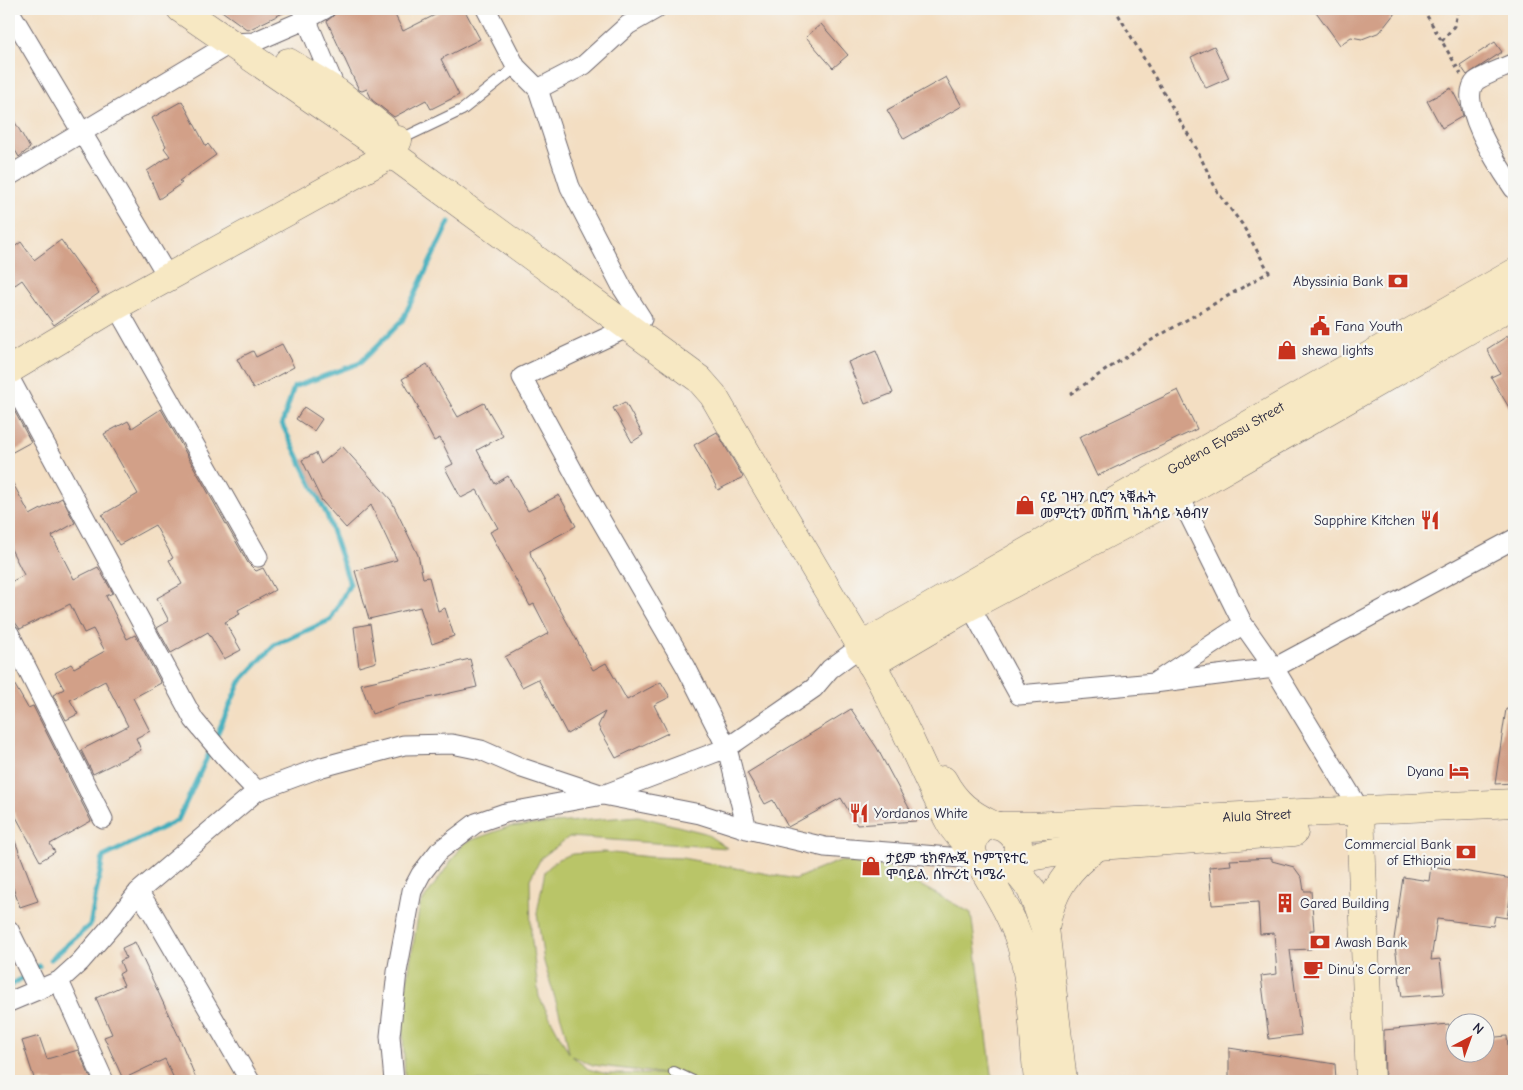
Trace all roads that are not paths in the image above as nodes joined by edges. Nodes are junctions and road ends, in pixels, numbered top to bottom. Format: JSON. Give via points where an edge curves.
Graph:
{"nodes":[{"id":1,"x":181,"y":9,"type":"edge"},
{"id":2,"x":208,"y":9,"type":"edge"},
{"id":3,"x":325,"y":9,"type":"edge"},
{"id":4,"x":486,"y":9,"type":"edge"},
{"id":5,"x":656,"y":9,"type":"edge"},
{"id":6,"x":9,"y":10,"type":"edge"},
{"id":7,"x":304,"y":14,"type":"edge"},
{"id":8,"x":242,"y":42,"type":"junction"},
{"id":9,"x":1514,"y":63,"type":"edge"},
{"id":10,"x":516,"y":67,"type":"junction"},
{"id":11,"x":538,"y":89,"type":"junction"},
{"id":12,"x":337,"y":92,"type":"junction"},
{"id":13,"x":82,"y":132,"type":"junction"},
{"id":14,"x":395,"y":147,"type":"junction"},
{"id":15,"x":9,"y":176,"type":"edge"},
{"id":16,"x":1514,"y":189,"type":"edge"},
{"id":17,"x":1514,"y":273,"type":"edge"},
{"id":18,"x":168,"y":277,"type":"junction"},
{"id":19,"x":1514,"y":304,"type":"edge"},
{"id":20,"x":116,"y":306,"type":"junction"},
{"id":21,"x":636,"y":323,"type":"junction"},
{"id":22,"x":9,"y":370,"type":"edge"},
{"id":23,"x":9,"y":376,"type":"edge"},
{"id":24,"x":1167,"y":471,"type":"junction"},
{"id":25,"x":1180,"y":495,"type":"junction"},
{"id":26,"x":1514,"y":539,"type":"edge"},
{"id":27,"x":258,"y":557,"type":"dead end"},
{"id":28,"x":970,"y":606,"type":"junction"},
{"id":29,"x":1243,"y":624,"type":"junction"},
{"id":30,"x":9,"y":633,"type":"edge"},
{"id":31,"x":871,"y":652,"type":"junction"},
{"id":32,"x":1274,"y":668,"type":"junction"},
{"id":33,"x":1154,"y":683,"type":"junction"},
{"id":34,"x":727,"y":748,"type":"junction"},
{"id":35,"x":257,"y":791,"type":"junction"},
{"id":36,"x":604,"y":795,"type":"junction"},
{"id":37,"x":1514,"y":803,"type":"edge"},
{"id":38,"x":103,"y":819,"type":"dead end"},
{"id":39,"x":1360,"y":820,"type":"junction"},
{"id":40,"x":1514,"y":821,"type":"edge"},
{"id":41,"x":997,"y":825,"type":"junction"},
{"id":42,"x":747,"y":828,"type":"junction"},
{"id":43,"x":1098,"y":846,"type":"junction"},
{"id":44,"x":977,"y":860,"type":"junction"},
{"id":45,"x":1014,"y":863,"type":"junction"},
{"id":46,"x":138,"y":892,"type":"junction"},
{"id":47,"x":1045,"y":928,"type":"junction"},
{"id":48,"x":9,"y":930,"type":"edge"},
{"id":49,"x":59,"y":981,"type":"junction"},
{"id":50,"x":38,"y":989,"type":"junction"},
{"id":51,"x":9,"y":1002,"type":"edge"},
{"id":52,"x":674,"y":1072,"type":"dead end"},
{"id":53,"x":104,"y":1081,"type":"edge"},
{"id":54,"x":250,"y":1081,"type":"edge"},
{"id":55,"x":394,"y":1081,"type":"edge"},
{"id":56,"x":693,"y":1081,"type":"edge"},
{"id":57,"x":1038,"y":1081,"type":"edge"},
{"id":58,"x":1063,"y":1081,"type":"edge"},
{"id":59,"x":1370,"y":1081,"type":"edge"}],
"edges":[{"from":1,"to":8,"type":"street"},
{"from":2,"to":8,"type":"street"},
{"from":3,"to":7,"type":"street"},
{"from":4,"to":10,"type":"street"},
{"from":5,"to":11,"type":"street","via":[[628,26],[584,64]]},
{"from":6,"to":13,"type":"street"},
{"from":7,"to":8,"type":"street"},
{"from":7,"to":12,"type":"street"},
{"from":8,"to":12,"type":"street"},
{"from":8,"to":13,"type":"street"},
{"from":8,"to":14,"type":"street"},
{"from":9,"to":16,"type":"street","via":[[1477,81],[1470,89],[1473,113],[1498,166]]},
{"from":10,"to":11,"type":"street"},
{"from":10,"to":14,"type":"lane","via":[[462,110]]},
{"from":11,"to":21,"type":"street","via":[[570,187],[623,289]]},
{"from":12,"to":14,"type":"street"},
{"from":13,"to":15,"type":"street"},
{"from":13,"to":18,"type":"street"},
{"from":14,"to":18,"type":"street"},
{"from":14,"to":21,"type":"street"},
{"from":17,"to":24,"type":"street","name":"Godena Eyassu Street"},
{"from":18,"to":20,"type":"street"},
{"from":19,"to":25,"type":"street"},
{"from":20,"to":22,"type":"street"},
{"from":20,"to":27,"type":"street"},
{"from":21,"to":31,"type":"street","via":[[714,396]]},
{"from":21,"to":34,"type":"street","via":[[522,377],[686,667]]},
{"from":23,"to":35,"type":"street","via":[[200,726]]},
{"from":24,"to":25,"type":"street"},
{"from":24,"to":31,"type":"street","name":"Godena Eyassu Street"},
{"from":25,"to":28,"type":"street"},
{"from":25,"to":29,"type":"street"},
{"from":26,"to":32,"type":"street"},
{"from":28,"to":31,"type":"street"},
{"from":28,"to":33,"type":"street","via":[[1020,695]]},
{"from":29,"to":32,"type":"street"},
{"from":29,"to":33,"type":"street"},
{"from":30,"to":38,"type":"street"},
{"from":31,"to":34,"type":"street","via":[[830,669],[814,688]]},
{"from":31,"to":41,"type":"street","via":[[949,791],[968,812]]},
{"from":31,"to":44,"type":"street","via":[[951,825]]},
{"from":32,"to":33,"type":"street"},
{"from":32,"to":39,"type":"street"},
{"from":34,"to":36,"type":"street"},
{"from":34,"to":42,"type":"street"},
{"from":35,"to":36,"type":"street","via":[[322,767],[404,745],[452,744],[481,750],[522,768]]},
{"from":35,"to":46,"type":"street"},
{"from":36,"to":42,"type":"street","via":[[700,814]]},
{"from":36,"to":55,"type":"street","via":[[505,813],[476,823],[440,851],[421,874],[412,891],[397,972],[390,1036]]},
{"from":37,"to":39,"type":"street","name":"Alula Street"},
{"from":39,"to":40,"type":"street","name":"Alula Street"},
{"from":39,"to":41,"type":"street","name":"Alula Street"},
{"from":39,"to":43,"type":"street","name":"Alula Street"},
{"from":39,"to":59,"type":"street"},
{"from":41,"to":44,"type":"street","via":[[979,832],[974,838]]},
{"from":41,"to":45,"type":"street","via":[[1008,829],[1018,843]]},
{"from":42,"to":44,"type":"street","via":[[825,847]]},
{"from":43,"to":45,"type":"street","name":"Alula Street"},
{"from":43,"to":47,"type":"street","via":[[1077,861],[1063,879],[1052,900]]},
{"from":44,"to":45,"type":"street","via":[[999,872]]},
{"from":44,"to":57,"type":"street","via":[[1007,910],[1021,944]]},
{"from":45,"to":47,"type":"street","via":[[1031,888]]},
{"from":46,"to":49,"type":"street","via":[[114,923]]},
{"from":46,"to":54,"type":"street"},
{"from":47,"to":58,"type":"street"},
{"from":48,"to":50,"type":"street"},
{"from":49,"to":50,"type":"street"},
{"from":49,"to":53,"type":"street"},
{"from":50,"to":51,"type":"street"},
{"from":52,"to":56,"type":"lane"}]}
